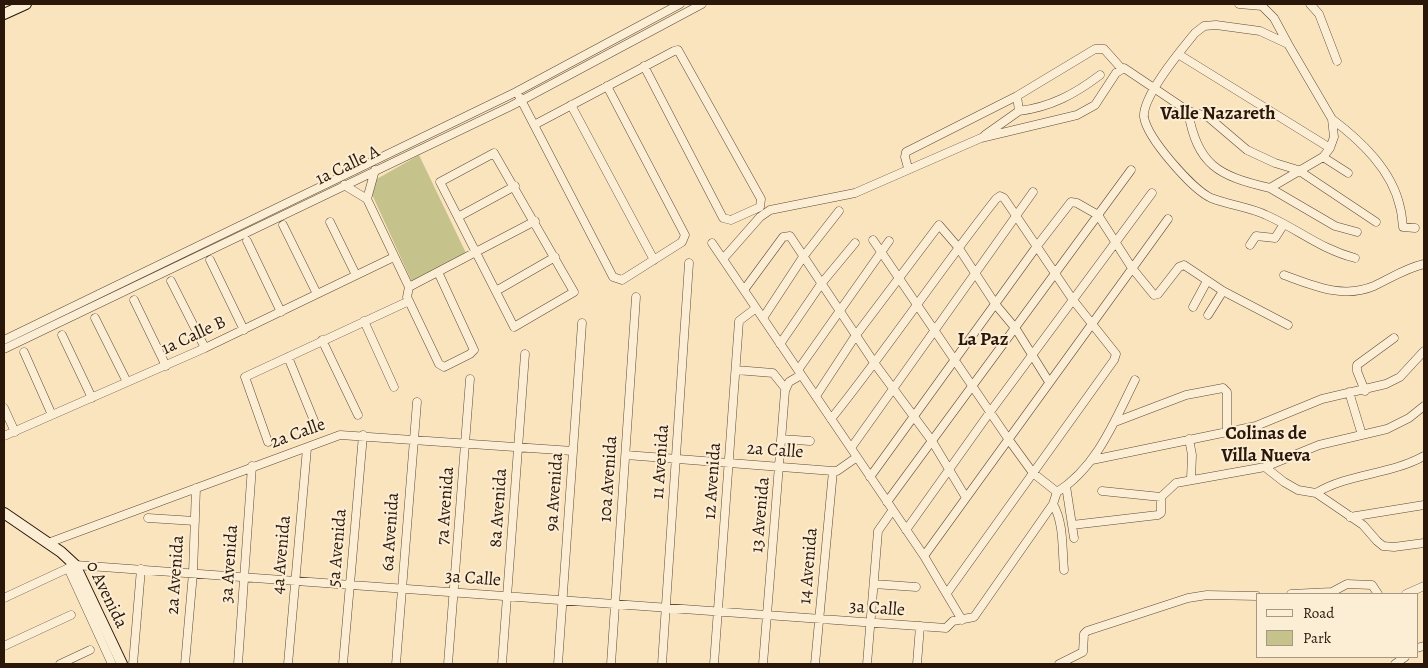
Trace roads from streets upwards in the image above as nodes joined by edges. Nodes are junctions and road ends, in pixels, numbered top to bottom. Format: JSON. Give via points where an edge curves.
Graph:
{"nodes":[{"id":1,"x":26,"y":4,"type":"edge"},
{"id":2,"x":679,"y":4,"type":"edge"},
{"id":3,"x":1239,"y":4,"type":"edge"},
{"id":4,"x":1310,"y":4,"type":"edge"},
{"id":5,"x":698,"y":5,"type":"edge"},
{"id":6,"x":1261,"y":5,"type":"edge"},
{"id":7,"x":4,"y":14,"type":"edge"},
{"id":8,"x":684,"y":14,"type":"junction"},
{"id":9,"x":1288,"y":44,"type":"junction"},
{"id":10,"x":1178,"y":54,"type":"junction"},
{"id":11,"x":1337,"y":61,"type":"dead end"},
{"id":12,"x":644,"y":66,"type":"junction"},
{"id":13,"x":1121,"y":68,"type":"junction"},
{"id":14,"x":1100,"y":75,"type":"dead end"},
{"id":15,"x":607,"y":86,"type":"junction"},
{"id":16,"x":1154,"y":88,"type":"junction"},
{"id":17,"x":516,"y":92,"type":"junction"},
{"id":18,"x":1017,"y":96,"type":"junction"},
{"id":19,"x":521,"y":100,"type":"junction"},
{"id":20,"x":571,"y":105,"type":"junction"},
{"id":21,"x":1019,"y":111,"type":"junction"},
{"id":22,"x":1188,"y":111,"type":"junction"},
{"id":23,"x":1332,"y":119,"type":"junction"},
{"id":24,"x":460,"y":124,"type":"junction"},
{"id":25,"x":534,"y":125,"type":"junction"},
{"id":26,"x":981,"y":138,"type":"junction"},
{"id":27,"x":1330,"y":148,"type":"junction"},
{"id":28,"x":1323,"y":157,"type":"junction"},
{"id":29,"x":908,"y":168,"type":"junction"},
{"id":30,"x":375,"y":170,"type":"junction"},
{"id":31,"x":1131,"y":170,"type":"dead end"},
{"id":32,"x":1298,"y":170,"type":"junction"},
{"id":33,"x":1348,"y":173,"type":"dead end"},
{"id":34,"x":344,"y":185,"type":"junction"},
{"id":35,"x":515,"y":186,"type":"junction"},
{"id":36,"x":1270,"y":188,"type":"junction"},
{"id":37,"x":1034,"y":192,"type":"dead end"},
{"id":38,"x":1152,"y":193,"type":"dead end"},
{"id":39,"x":367,"y":199,"type":"junction"},
{"id":40,"x":839,"y":211,"type":"dead end"},
{"id":41,"x":1098,"y":215,"type":"junction"},
{"id":42,"x":458,"y":217,"type":"junction"},
{"id":43,"x":1016,"y":217,"type":"junction"},
{"id":44,"x":1168,"y":219,"type":"dead end"},
{"id":45,"x":535,"y":221,"type":"junction"},
{"id":46,"x":330,"y":222,"type":"dead end"},
{"id":47,"x":1376,"y":222,"type":"dead end"},
{"id":48,"x":1284,"y":224,"type":"junction"},
{"id":49,"x":283,"y":226,"type":"dead end"},
{"id":50,"x":1416,"y":228,"type":"dead end"},
{"id":51,"x":1357,"y":232,"type":"dead end"},
{"id":52,"x":873,"y":240,"type":"dead end"},
{"id":53,"x":247,"y":241,"type":"dead end"},
{"id":54,"x":889,"y":241,"type":"dead end"},
{"id":55,"x":1115,"y":242,"type":"junction"},
{"id":56,"x":712,"y":243,"type":"dead end"},
{"id":57,"x":855,"y":243,"type":"dead end"},
{"id":58,"x":1250,"y":245,"type":"dead end"},
{"id":59,"x":1036,"y":246,"type":"junction"},
{"id":60,"x":958,"y":247,"type":"junction"},
{"id":61,"x":882,"y":252,"type":"junction"},
{"id":62,"x":476,"y":253,"type":"junction"},
{"id":63,"x":394,"y":257,"type":"junction"},
{"id":64,"x":556,"y":257,"type":"junction"},
{"id":65,"x":802,"y":257,"type":"junction"},
{"id":66,"x":1355,"y":258,"type":"dead end"},
{"id":67,"x":723,"y":259,"type":"junction"},
{"id":68,"x":210,"y":260,"type":"dead end"},
{"id":69,"x":654,"y":260,"type":"junction"},
{"id":70,"x":689,"y":263,"type":"dead end"},
{"id":71,"x":1424,"y":264,"type":"edge"},
{"id":72,"x":1132,"y":268,"type":"junction"},
{"id":73,"x":438,"y":272,"type":"junction"},
{"id":74,"x":974,"y":274,"type":"junction"},
{"id":75,"x":1055,"y":274,"type":"junction"},
{"id":76,"x":356,"y":275,"type":"junction"},
{"id":77,"x":1284,"y":275,"type":"dead end"},
{"id":78,"x":899,"y":278,"type":"junction"},
{"id":79,"x":171,"y":281,"type":"dead end"},
{"id":80,"x":1207,"y":282,"type":"junction"},
{"id":81,"x":821,"y":284,"type":"junction"},
{"id":82,"x":408,"y":287,"type":"junction"},
{"id":83,"x":496,"y":290,"type":"junction"},
{"id":84,"x":744,"y":290,"type":"junction"},
{"id":85,"x":1223,"y":291,"type":"junction"},
{"id":86,"x":317,"y":294,"type":"junction"},
{"id":87,"x":636,"y":297,"type":"dead end"},
{"id":88,"x":134,"y":300,"type":"dead end"},
{"id":89,"x":409,"y":300,"type":"junction"},
{"id":90,"x":1073,"y":300,"type":"junction"},
{"id":91,"x":996,"y":305,"type":"junction"},
{"id":92,"x":918,"y":306,"type":"junction"},
{"id":93,"x":1194,"y":306,"type":"dead end"},
{"id":94,"x":756,"y":308,"type":"junction"},
{"id":95,"x":839,"y":310,"type":"junction"},
{"id":96,"x":281,"y":312,"type":"junction"},
{"id":97,"x":1208,"y":315,"type":"dead end"},
{"id":98,"x":95,"y":318,"type":"dead end"},
{"id":99,"x":763,"y":318,"type":"junction"},
{"id":100,"x":364,"y":321,"type":"junction"},
{"id":101,"x":582,"y":322,"type":"dead end"},
{"id":102,"x":1092,"y":324,"type":"junction"},
{"id":103,"x":1288,"y":325,"type":"dead end"},
{"id":104,"x":1016,"y":329,"type":"junction"},
{"id":105,"x":244,"y":330,"type":"junction"},
{"id":106,"x":935,"y":330,"type":"junction"},
{"id":107,"x":62,"y":335,"type":"dead end"},
{"id":108,"x":856,"y":335,"type":"junction"},
{"id":109,"x":1394,"y":338,"type":"dead end"},
{"id":110,"x":4,"y":340,"type":"edge"},
{"id":111,"x":322,"y":340,"type":"junction"},
{"id":112,"x":780,"y":344,"type":"junction"},
{"id":113,"x":205,"y":348,"type":"junction"},
{"id":114,"x":4,"y":349,"type":"edge"},
{"id":115,"x":1424,"y":351,"type":"edge"},
{"id":116,"x":24,"y":352,"type":"dead end"},
{"id":117,"x":525,"y":354,"type":"dead end"},
{"id":118,"x":1031,"y":356,"type":"junction"},
{"id":119,"x":288,"y":357,"type":"junction"},
{"id":120,"x":954,"y":361,"type":"junction"},
{"id":121,"x":875,"y":364,"type":"junction"},
{"id":122,"x":166,"y":366,"type":"junction"},
{"id":123,"x":736,"y":370,"type":"junction"},
{"id":124,"x":799,"y":372,"type":"junction"},
{"id":125,"x":470,"y":379,"type":"dead end"},
{"id":126,"x":1135,"y":380,"type":"dead end"},
{"id":127,"x":127,"y":382,"type":"junction"},
{"id":128,"x":1049,"y":382,"type":"junction"},
{"id":129,"x":394,"y":387,"type":"dead end"},
{"id":130,"x":973,"y":387,"type":"junction"},
{"id":131,"x":785,"y":388,"type":"junction"},
{"id":132,"x":893,"y":388,"type":"junction"},
{"id":133,"x":1365,"y":391,"type":"junction"},
{"id":134,"x":1349,"y":392,"type":"junction"},
{"id":135,"x":816,"y":396,"type":"junction"},
{"id":136,"x":92,"y":398,"type":"junction"},
{"id":137,"x":416,"y":402,"type":"dead end"},
{"id":138,"x":1424,"y":406,"type":"edge"},
{"id":139,"x":4,"y":408,"type":"edge"},
{"id":140,"x":990,"y":412,"type":"junction"},
{"id":141,"x":52,"y":415,"type":"junction"},
{"id":142,"x":358,"y":415,"type":"dead end"},
{"id":143,"x":914,"y":415,"type":"junction"},
{"id":144,"x":831,"y":419,"type":"junction"},
{"id":145,"x":1115,"y":422,"type":"junction"},
{"id":146,"x":317,"y":428,"type":"dead end"},
{"id":147,"x":15,"y":432,"type":"junction"},
{"id":148,"x":1227,"y":432,"type":"junction"},
{"id":149,"x":1362,"y":435,"type":"junction"},
{"id":150,"x":4,"y":436,"type":"edge"},
{"id":151,"x":363,"y":436,"type":"junction"},
{"id":152,"x":1189,"y":438,"type":"junction"},
{"id":153,"x":414,"y":439,"type":"junction"},
{"id":154,"x":782,"y":439,"type":"junction"},
{"id":155,"x":1008,"y":440,"type":"junction"},
{"id":156,"x":810,"y":441,"type":"dead end"},
{"id":157,"x":932,"y":441,"type":"junction"},
{"id":158,"x":268,"y":442,"type":"dead end"},
{"id":159,"x":466,"y":443,"type":"junction"},
{"id":160,"x":518,"y":447,"type":"junction"},
{"id":161,"x":307,"y":448,"type":"junction"},
{"id":162,"x":851,"y":448,"type":"junction"},
{"id":163,"x":573,"y":451,"type":"junction"},
{"id":164,"x":626,"y":455,"type":"junction"},
{"id":165,"x":857,"y":456,"type":"junction"},
{"id":166,"x":1424,"y":456,"type":"edge"},
{"id":167,"x":677,"y":459,"type":"junction"},
{"id":168,"x":1092,"y":460,"type":"junction"},
{"id":169,"x":729,"y":463,"type":"junction"},
{"id":170,"x":252,"y":466,"type":"junction"},
{"id":171,"x":1265,"y":466,"type":"junction"},
{"id":172,"x":780,"y":467,"type":"junction"},
{"id":173,"x":833,"y":471,"type":"junction"},
{"id":174,"x":950,"y":471,"type":"junction"},
{"id":175,"x":1033,"y":473,"type":"junction"},
{"id":176,"x":870,"y":477,"type":"junction"},
{"id":177,"x":1191,"y":479,"type":"junction"},
{"id":178,"x":1066,"y":486,"type":"junction"},
{"id":179,"x":196,"y":488,"type":"junction"},
{"id":180,"x":1102,"y":491,"type":"dead end"},
{"id":181,"x":1057,"y":492,"type":"junction"},
{"id":182,"x":1316,"y":493,"type":"junction"},
{"id":183,"x":965,"y":496,"type":"junction"},
{"id":184,"x":1161,"y":497,"type":"junction"},
{"id":185,"x":887,"y":502,"type":"junction"},
{"id":186,"x":1053,"y":504,"type":"junction"},
{"id":187,"x":1424,"y":505,"type":"edge"},
{"id":188,"x":892,"y":511,"type":"junction"},
{"id":189,"x":4,"y":513,"type":"edge"},
{"id":190,"x":1350,"y":517,"type":"junction"},
{"id":191,"x":148,"y":518,"type":"dead end"},
{"id":192,"x":195,"y":522,"type":"junction"},
{"id":193,"x":1072,"y":525,"type":"junction"},
{"id":194,"x":906,"y":530,"type":"junction"},
{"id":195,"x":1074,"y":538,"type":"dead end"},
{"id":196,"x":48,"y":543,"type":"junction"},
{"id":197,"x":1424,"y":543,"type":"edge"},
{"id":198,"x":924,"y":556,"type":"junction"},
{"id":199,"x":72,"y":567,"type":"junction"},
{"id":200,"x":141,"y":569,"type":"junction"},
{"id":201,"x":1064,"y":570,"type":"dead end"},
{"id":202,"x":193,"y":573,"type":"junction"},
{"id":203,"x":244,"y":578,"type":"junction"},
{"id":204,"x":295,"y":581,"type":"junction"},
{"id":205,"x":874,"y":584,"type":"junction"},
{"id":206,"x":351,"y":585,"type":"junction"},
{"id":207,"x":1424,"y":586,"type":"edge"},
{"id":208,"x":916,"y":587,"type":"dead end"},
{"id":209,"x":402,"y":589,"type":"junction"},
{"id":210,"x":454,"y":593,"type":"junction"},
{"id":211,"x":947,"y":593,"type":"junction"},
{"id":212,"x":1312,"y":593,"type":"edge"},
{"id":213,"x":1377,"y":593,"type":"edge"},
{"id":214,"x":1408,"y":593,"type":"edge"},
{"id":215,"x":1256,"y":596,"type":"edge"},
{"id":216,"x":507,"y":597,"type":"junction"},
{"id":217,"x":4,"y":598,"type":"edge"},
{"id":218,"x":562,"y":601,"type":"junction"},
{"id":219,"x":615,"y":605,"type":"junction"},
{"id":220,"x":666,"y":609,"type":"junction"},
{"id":221,"x":718,"y":613,"type":"junction"},
{"id":222,"x":72,"y":615,"type":"dead end"},
{"id":223,"x":767,"y":617,"type":"junction"},
{"id":224,"x":818,"y":620,"type":"junction"},
{"id":225,"x":962,"y":620,"type":"junction"},
{"id":226,"x":870,"y":623,"type":"junction"},
{"id":227,"x":920,"y":626,"type":"junction"},
{"id":228,"x":4,"y":646,"type":"edge"},
{"id":229,"x":90,"y":650,"type":"dead end"},
{"id":230,"x":60,"y":664,"type":"edge"},
{"id":231,"x":112,"y":664,"type":"edge"},
{"id":232,"x":122,"y":664,"type":"edge"},
{"id":233,"x":132,"y":664,"type":"edge"},
{"id":234,"x":185,"y":664,"type":"edge"},
{"id":235,"x":238,"y":664,"type":"edge"},
{"id":236,"x":288,"y":664,"type":"edge"},
{"id":237,"x":343,"y":664,"type":"edge"},
{"id":238,"x":396,"y":664,"type":"edge"},
{"id":239,"x":448,"y":664,"type":"edge"},
{"id":240,"x":502,"y":664,"type":"edge"},
{"id":241,"x":558,"y":664,"type":"edge"},
{"id":242,"x":611,"y":664,"type":"edge"},
{"id":243,"x":662,"y":664,"type":"edge"},
{"id":244,"x":714,"y":664,"type":"edge"},
{"id":245,"x":763,"y":664,"type":"edge"},
{"id":246,"x":815,"y":664,"type":"edge"},
{"id":247,"x":867,"y":664,"type":"edge"},
{"id":248,"x":917,"y":664,"type":"edge"},
{"id":249,"x":1059,"y":664,"type":"edge"}],
"edges":[{"from":1,"to":7,"type":"street"},
{"from":2,"to":8,"type":"street"},
{"from":2,"to":17,"type":"street","name":"1a Calle A"},
{"from":3,"to":6,"type":"street"},
{"from":4,"to":11,"type":"street","via":[[1319,14]]},
{"from":5,"to":8,"type":"street","name":"1a Calle A"},
{"from":6,"to":9,"type":"street","via":[[1274,18]]},
{"from":8,"to":19,"type":"street","name":"1a Calle A"},
{"from":9,"to":10,"type":"street","via":[[1260,32],[1204,26]]},
{"from":9,"to":23,"type":"street"},
{"from":10,"to":16,"type":"street"},
{"from":10,"to":27,"type":"street"},
{"from":12,"to":12,"type":"street","via":[[674,51],[681,52],[761,199],[760,206],[731,220],[723,218]]},
{"from":12,"to":15,"type":"street"},
{"from":13,"to":16,"type":"street","via":[[1128,69]]},
{"from":13,"to":18,"type":"street","via":[[1104,49],[1095,49]]},
{"from":13,"to":26,"type":"street","via":[[1095,105],[1087,111]]},
{"from":14,"to":21,"type":"street","via":[[1076,93],[1041,108]]},
{"from":15,"to":20,"type":"street"},
{"from":15,"to":69,"type":"street","via":[[684,232],[682,242]]},
{"from":16,"to":22,"type":"street"},
{"from":16,"to":48,"type":"street","via":[[1145,109],[1146,123],[1181,174],[1211,198],[1265,214]]},
{"from":17,"to":19,"type":"street"},
{"from":17,"to":24,"type":"street","name":"1a Calle A"},
{"from":18,"to":21,"type":"street"},
{"from":18,"to":29,"type":"street","via":[[906,152]]},
{"from":19,"to":24,"type":"street","name":"1a Calle A"},
{"from":19,"to":25,"type":"street"},
{"from":20,"to":25,"type":"street"},
{"from":20,"to":69,"type":"street"},
{"from":21,"to":26,"type":"street"},
{"from":22,"to":32,"type":"street","via":[[1207,116],[1247,150],[1275,164]]},
{"from":22,"to":36,"type":"street","via":[[1198,150],[1214,167],[1248,183]]},
{"from":23,"to":27,"type":"street","via":[[1334,137]]},
{"from":23,"to":50,"type":"street","via":[[1366,147],[1388,180],[1400,206],[1403,227]]},
{"from":24,"to":30,"type":"street","name":"1a Calle A"},
{"from":24,"to":110,"type":"street","name":"1a Calle A"},
{"from":25,"to":69,"type":"street","via":[[613,277],[622,280]]},
{"from":26,"to":29,"type":"street"},
{"from":27,"to":28,"type":"street"},
{"from":28,"to":32,"type":"street"},
{"from":28,"to":33,"type":"street"},
{"from":29,"to":67,"type":"street","via":[[855,192],[770,210],[760,216]]},
{"from":30,"to":34,"type":"street","name":"1a Calle A"},
{"from":30,"to":39,"type":"street"},
{"from":31,"to":41,"type":"street"},
{"from":32,"to":36,"type":"street"},
{"from":32,"to":47,"type":"street"},
{"from":34,"to":39,"type":"street"},
{"from":34,"to":114,"type":"street","name":"1a Calle A"},
{"from":35,"to":42,"type":"street"},
{"from":35,"to":42,"type":"street","via":[[494,153],[442,179],[441,186]]},
{"from":35,"to":45,"type":"street"},
{"from":36,"to":51,"type":"street","via":[[1335,226]]},
{"from":37,"to":43,"type":"street"},
{"from":38,"to":55,"type":"street"},
{"from":39,"to":63,"type":"street"},
{"from":40,"to":65,"type":"street"},
{"from":41,"to":55,"type":"street"},
{"from":41,"to":59,"type":"street","via":[[1071,202]]},
{"from":41,"to":75,"type":"street"},
{"from":42,"to":62,"type":"street"},
{"from":43,"to":59,"type":"street"},
{"from":43,"to":60,"type":"street","via":[[1004,198],[996,198]]},
{"from":43,"to":74,"type":"street"},
{"from":44,"to":72,"type":"street"},
{"from":45,"to":62,"type":"street"},
{"from":45,"to":64,"type":"street"},
{"from":46,"to":76,"type":"street"},
{"from":48,"to":58,"type":"street","via":[[1275,238],[1256,236]]},
{"from":48,"to":66,"type":"street","via":[[1320,246]]},
{"from":49,"to":86,"type":"street"},
{"from":52,"to":61,"type":"street"},
{"from":53,"to":96,"type":"street"},
{"from":54,"to":61,"type":"street"},
{"from":55,"to":72,"type":"street"},
{"from":55,"to":90,"type":"street"},
{"from":56,"to":67,"type":"street"},
{"from":57,"to":81,"type":"street"},
{"from":59,"to":75,"type":"street"},
{"from":59,"to":91,"type":"street"},
{"from":60,"to":74,"type":"street"},
{"from":60,"to":78,"type":"street","via":[[939,225]]},
{"from":60,"to":92,"type":"street"},
{"from":61,"to":78,"type":"street"},
{"from":61,"to":95,"type":"street"},
{"from":62,"to":73,"type":"street"},
{"from":62,"to":83,"type":"street"},
{"from":63,"to":76,"type":"street","name":"1a Calle B"},
{"from":63,"to":82,"type":"street"},
{"from":64,"to":83,"type":"street"},
{"from":64,"to":83,"type":"street","via":[[574,292],[519,325],[514,327],[512,324]]},
{"from":65,"to":81,"type":"street"},
{"from":65,"to":84,"type":"street","via":[[790,236],[783,237]]},
{"from":65,"to":99,"type":"street"},
{"from":67,"to":84,"type":"street"},
{"from":68,"to":105,"type":"street"},
{"from":70,"to":167,"type":"street","name":"11 Avenida"},
{"from":71,"to":77,"type":"street","via":[[1352,293],[1324,289]]},
{"from":72,"to":80,"type":"street","via":[[1156,295],[1181,265]]},
{"from":72,"to":102,"type":"street"},
{"from":73,"to":82,"type":"street"},
{"from":73,"to":89,"type":"street","via":[[474,345],[470,354],[449,366],[440,364]]},
{"from":74,"to":91,"type":"street"},
{"from":74,"to":106,"type":"street"},
{"from":75,"to":90,"type":"street"},
{"from":75,"to":104,"type":"street"},
{"from":76,"to":86,"type":"street","name":"1a Calle B"},
{"from":78,"to":92,"type":"street"},
{"from":78,"to":108,"type":"street"},
{"from":79,"to":113,"type":"street"},
{"from":80,"to":85,"type":"street"},
{"from":80,"to":93,"type":"street"},
{"from":81,"to":95,"type":"street"},
{"from":81,"to":112,"type":"street"},
{"from":82,"to":89,"type":"street"},
{"from":84,"to":94,"type":"street"},
{"from":85,"to":97,"type":"street"},
{"from":85,"to":103,"type":"street"},
{"from":86,"to":96,"type":"street","name":"1a Calle B"},
{"from":87,"to":164,"type":"street","name":"10a Avenida"},
{"from":88,"to":122,"type":"street"},
{"from":89,"to":100,"type":"street"},
{"from":90,"to":102,"type":"street"},
{"from":90,"to":118,"type":"street"},
{"from":91,"to":104,"type":"street"},
{"from":91,"to":120,"type":"street"},
{"from":92,"to":106,"type":"street"},
{"from":92,"to":121,"type":"street"},
{"from":94,"to":99,"type":"street"},
{"from":94,"to":123,"type":"street","name":"12 Avenida","via":[[739,322]]},
{"from":95,"to":108,"type":"street"},
{"from":95,"to":124,"type":"street"},
{"from":96,"to":105,"type":"street","name":"1a Calle B"},
{"from":98,"to":127,"type":"street"},
{"from":99,"to":112,"type":"street"},
{"from":100,"to":111,"type":"street"},
{"from":100,"to":129,"type":"street"},
{"from":101,"to":163,"type":"street","name":"9a Avenida"},
{"from":102,"to":128,"type":"street"},
{"from":102,"to":175,"type":"street","via":[[1113,349],[1116,354],[1114,360]]},
{"from":104,"to":118,"type":"street"},
{"from":104,"to":130,"type":"street"},
{"from":105,"to":113,"type":"street","name":"1a Calle B"},
{"from":106,"to":120,"type":"street"},
{"from":106,"to":132,"type":"street"},
{"from":107,"to":136,"type":"street"},
{"from":108,"to":121,"type":"street"},
{"from":108,"to":135,"type":"street"},
{"from":109,"to":133,"type":"street","via":[[1357,365]]},
{"from":111,"to":119,"type":"street"},
{"from":111,"to":142,"type":"street"},
{"from":112,"to":124,"type":"street"},
{"from":113,"to":122,"type":"street","name":"1a Calle B"},
{"from":115,"to":133,"type":"street","via":[[1400,377]]},
{"from":116,"to":141,"type":"street"},
{"from":117,"to":160,"type":"street","name":"8a Avenida"},
{"from":118,"to":128,"type":"street"},
{"from":118,"to":140,"type":"street"},
{"from":119,"to":146,"type":"street"},
{"from":119,"to":158,"type":"street","via":[[245,377]]},
{"from":120,"to":130,"type":"street"},
{"from":120,"to":143,"type":"street"},
{"from":121,"to":132,"type":"street"},
{"from":121,"to":144,"type":"street"},
{"from":122,"to":127,"type":"street","name":"1a Calle B"},
{"from":123,"to":131,"type":"street","via":[[773,373]]},
{"from":123,"to":169,"type":"street","name":"12 Avenida"},
{"from":124,"to":131,"type":"street"},
{"from":124,"to":135,"type":"street"},
{"from":125,"to":159,"type":"street","name":"7a Avenida"},
{"from":126,"to":145,"type":"street"},
{"from":127,"to":136,"type":"street","name":"1a Calle B"},
{"from":128,"to":155,"type":"street"},
{"from":130,"to":140,"type":"street"},
{"from":130,"to":157,"type":"street"},
{"from":131,"to":154,"type":"street","name":"13 Avenida"},
{"from":132,"to":143,"type":"street"},
{"from":132,"to":162,"type":"street"},
{"from":133,"to":134,"type":"street"},
{"from":134,"to":148,"type":"street","via":[[1308,404],[1269,422]]},
{"from":134,"to":149,"type":"street"},
{"from":135,"to":144,"type":"street"},
{"from":136,"to":141,"type":"street","name":"1a Calle B"},
{"from":137,"to":153,"type":"street","name":"6a Avenida"},
{"from":138,"to":149,"type":"street","via":[[1387,429]]},
{"from":139,"to":147,"type":"street"},
{"from":140,"to":155,"type":"street"},
{"from":140,"to":174,"type":"street"},
{"from":141,"to":147,"type":"street","name":"1a Calle B"},
{"from":143,"to":157,"type":"street"},
{"from":143,"to":176,"type":"street"},
{"from":144,"to":162,"type":"street"},
{"from":145,"to":148,"type":"street","via":[[1180,397],[1223,388],[1227,392]]},
{"from":145,"to":168,"type":"street"},
{"from":147,"to":150,"type":"street","name":"1a Calle B"},
{"from":148,"to":152,"type":"street"},
{"from":149,"to":171,"type":"street","via":[[1319,445]]},
{"from":151,"to":153,"type":"street","name":"2a Calle"},
{"from":151,"to":161,"type":"street","name":"2a Calle","via":[[340,435]]},
{"from":151,"to":206,"type":"street","name":"5a Avenida"},
{"from":152,"to":168,"type":"street"},
{"from":152,"to":177,"type":"street"},
{"from":153,"to":159,"type":"street","name":"2a Calle"},
{"from":153,"to":209,"type":"street","name":"6a Avenida"},
{"from":154,"to":156,"type":"street"},
{"from":154,"to":172,"type":"street","name":"13 Avenida"},
{"from":155,"to":175,"type":"street"},
{"from":155,"to":183,"type":"street"},
{"from":157,"to":174,"type":"street"},
{"from":157,"to":185,"type":"street"},
{"from":159,"to":160,"type":"street","name":"2a Calle"},
{"from":159,"to":210,"type":"street","name":"7a Avenida"},
{"from":160,"to":163,"type":"street","name":"2a Calle"},
{"from":160,"to":216,"type":"street","name":"8a Avenida"},
{"from":161,"to":170,"type":"street","name":"2a Calle"},
{"from":161,"to":204,"type":"street","name":"4a Avenida"},
{"from":162,"to":165,"type":"street"},
{"from":163,"to":218,"type":"street","name":"9a Avenida"},
{"from":164,"to":167,"type":"street","name":"2a Calle"},
{"from":164,"to":219,"type":"street","name":"10a Avenida"},
{"from":165,"to":173,"type":"street"},
{"from":165,"to":176,"type":"street"},
{"from":166,"to":182,"type":"street","via":[[1395,469],[1330,485]]},
{"from":167,"to":169,"type":"street","name":"2a Calle"},
{"from":167,"to":220,"type":"street","name":"11 Avenida"},
{"from":168,"to":178,"type":"street"},
{"from":169,"to":172,"type":"street","name":"2a Calle"},
{"from":169,"to":221,"type":"street","name":"12 Avenida"},
{"from":170,"to":179,"type":"street","name":"2a Calle"},
{"from":170,"to":203,"type":"street","name":"3a Avenida"},
{"from":171,"to":177,"type":"street"},
{"from":171,"to":182,"type":"street","via":[[1298,490]]},
{"from":172,"to":173,"type":"street","name":"2a Calle"},
{"from":172,"to":223,"type":"street","name":"13 Avenida"},
{"from":173,"to":224,"type":"street","name":"14 Avenida"},
{"from":174,"to":183,"type":"street"},
{"from":174,"to":194,"type":"street"},
{"from":175,"to":181,"type":"street"},
{"from":175,"to":211,"type":"street"},
{"from":176,"to":185,"type":"street"},
{"from":177,"to":184,"type":"street","via":[[1176,483]]},
{"from":178,"to":181,"type":"street"},
{"from":178,"to":193,"type":"street"},
{"from":179,"to":192,"type":"street","name":"2a Avenida"},
{"from":179,"to":196,"type":"street","name":"2a Calle"},
{"from":180,"to":184,"type":"street"},
{"from":181,"to":186,"type":"street"},
{"from":182,"to":190,"type":"street"},
{"from":183,"to":198,"type":"street"},
{"from":184,"to":193,"type":"street","via":[[1162,514]]},
{"from":185,"to":188,"type":"street"},
{"from":186,"to":201,"type":"street","via":[[1061,528]]},
{"from":186,"to":225,"type":"street","via":[[974,617]]},
{"from":187,"to":190,"type":"street"},
{"from":188,"to":194,"type":"street"},
{"from":188,"to":205,"type":"street","via":[[878,530]]},
{"from":189,"to":196,"type":"street","name":"0 Avenida"},
{"from":190,"to":197,"type":"street","via":[[1384,546]]},
{"from":191,"to":192,"type":"street"},
{"from":192,"to":202,"type":"street","name":"2a Avenida"},
{"from":193,"to":195,"type":"street"},
{"from":194,"to":198,"type":"street"},
{"from":196,"to":199,"type":"street","name":"0 Avenida"},
{"from":198,"to":211,"type":"street"},
{"from":199,"to":200,"type":"street","name":"3a Calle"},
{"from":199,"to":217,"type":"street","name":"3a Calle"},
{"from":199,"to":231,"type":"street","name":"0 Avenida"},
{"from":199,"to":232,"type":"street","name":"0 Avenida"},
{"from":200,"to":202,"type":"street","name":"3a Calle"},
{"from":200,"to":233,"type":"street"},
{"from":202,"to":203,"type":"street","name":"3a Calle"},
{"from":202,"to":234,"type":"street","name":"2a Avenida"},
{"from":203,"to":204,"type":"street","name":"3a Calle"},
{"from":203,"to":235,"type":"street","name":"3a Avenida"},
{"from":204,"to":206,"type":"street","name":"3a Calle"},
{"from":204,"to":236,"type":"street","name":"4a Avenida"},
{"from":205,"to":208,"type":"street"},
{"from":205,"to":226,"type":"street"},
{"from":206,"to":209,"type":"street","name":"3a Calle"},
{"from":206,"to":237,"type":"street","name":"5a Avenida"},
{"from":207,"to":214,"type":"street"},
{"from":209,"to":210,"type":"street","name":"3a Calle"},
{"from":209,"to":238,"type":"street","name":"6a Avenida"},
{"from":210,"to":216,"type":"street","name":"3a Calle"},
{"from":210,"to":239,"type":"street","name":"7a Avenida"},
{"from":211,"to":225,"type":"street"},
{"from":212,"to":213,"type":"street","via":[[1332,592],[1347,584],[1372,585]]},
{"from":215,"to":249,"type":"street","via":[[1188,598],[1087,630],[1083,652]]},
{"from":216,"to":218,"type":"street","name":"3a Calle"},
{"from":216,"to":240,"type":"street","name":"8a Avenida"},
{"from":218,"to":219,"type":"street","name":"3a Calle"},
{"from":218,"to":241,"type":"street","name":"9a Avenida"},
{"from":219,"to":220,"type":"street","name":"3a Calle"},
{"from":219,"to":242,"type":"street","name":"10a Avenida"},
{"from":220,"to":221,"type":"street","name":"3a Calle"},
{"from":220,"to":243,"type":"street","name":"11 Avenida"},
{"from":221,"to":223,"type":"street","name":"3a Calle"},
{"from":221,"to":244,"type":"street","name":"12 Avenida"},
{"from":222,"to":228,"type":"street"},
{"from":223,"to":224,"type":"street","name":"3a Calle"},
{"from":223,"to":245,"type":"street","name":"13 Avenida"},
{"from":224,"to":226,"type":"street","name":"3a Calle"},
{"from":224,"to":246,"type":"street","name":"14 Avenida"},
{"from":225,"to":227,"type":"street","name":"3a Calle","via":[[953,621],[946,628]]},
{"from":226,"to":227,"type":"street","name":"3a Calle"},
{"from":226,"to":247,"type":"street"},
{"from":227,"to":248,"type":"street"},
{"from":229,"to":230,"type":"street"}]}
